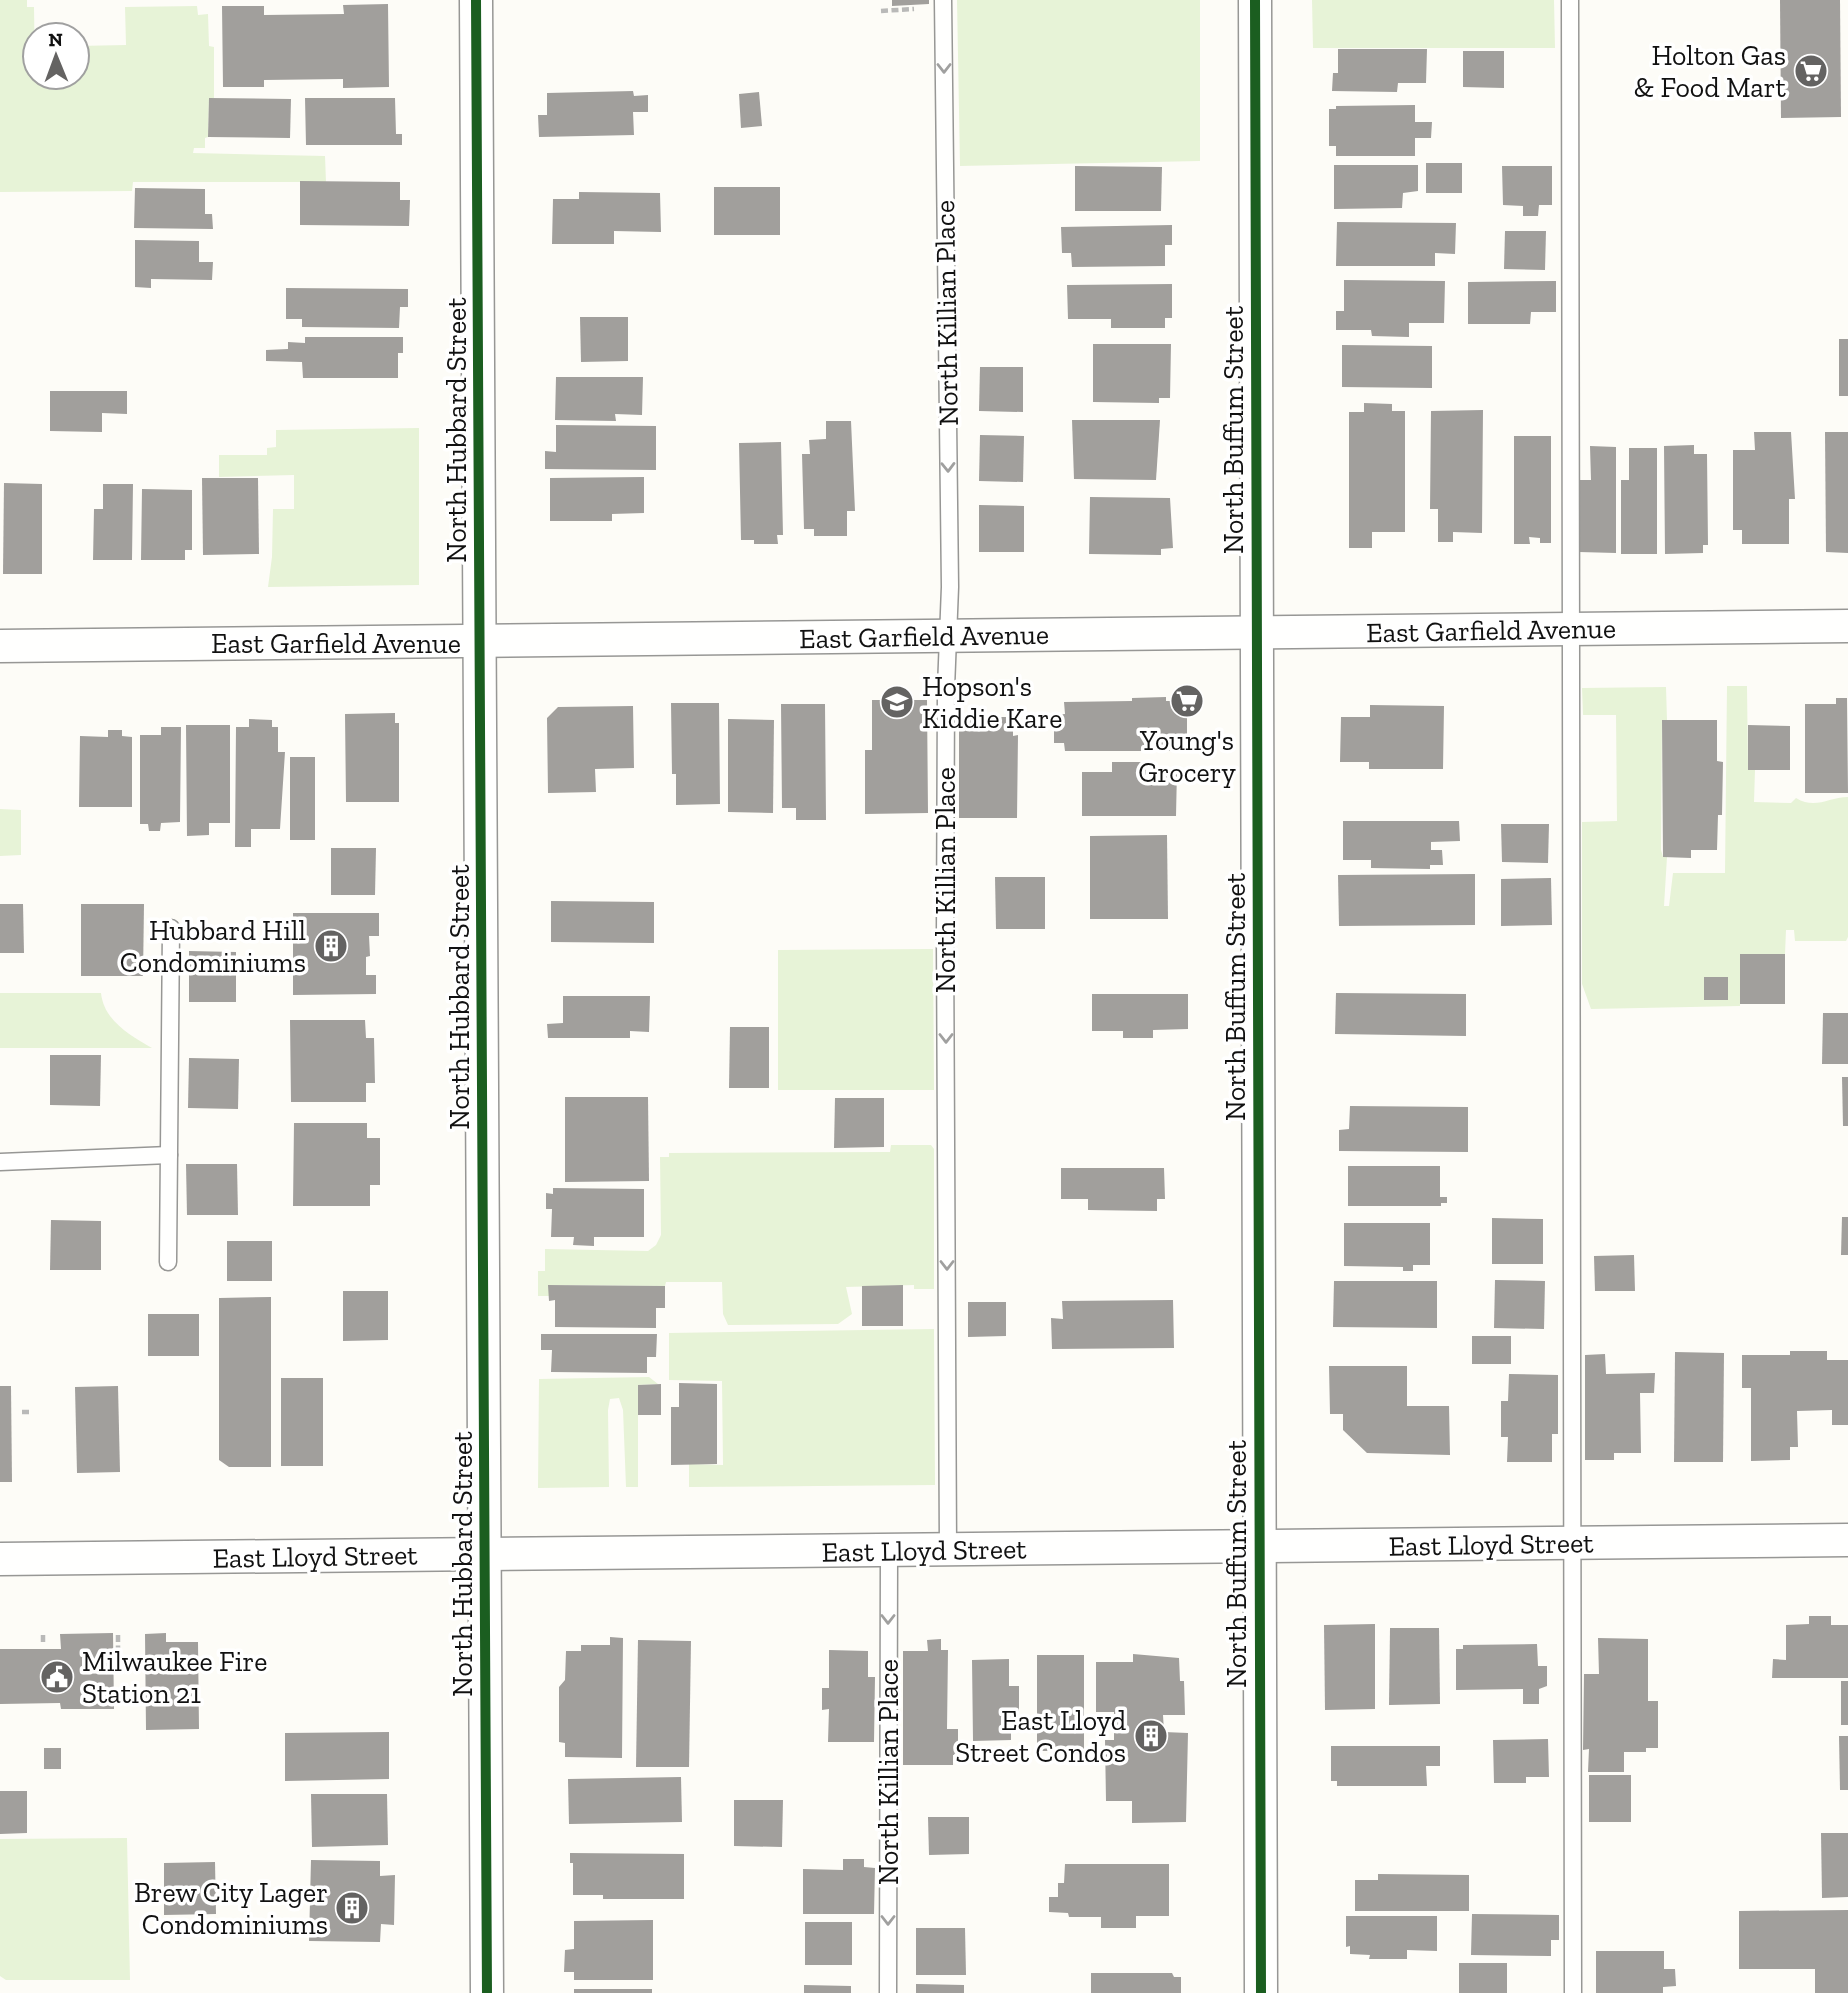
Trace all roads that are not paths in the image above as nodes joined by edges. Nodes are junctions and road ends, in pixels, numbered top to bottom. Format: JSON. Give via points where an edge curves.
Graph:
{"nodes":[{"id":1,"x":476,"y":0,"type":"edge"},
{"id":2,"x":943,"y":0,"type":"edge"},
{"id":3,"x":1255,"y":0,"type":"edge"},
{"id":4,"x":1570,"y":0,"type":"edge"},
{"id":5,"x":1848,"y":626,"type":"edge"},
{"id":6,"x":1570,"y":629,"type":"junction"},
{"id":7,"x":1257,"y":632,"type":"junction"},
{"id":8,"x":948,"y":636,"type":"junction"},
{"id":9,"x":480,"y":642,"type":"junction"},
{"id":10,"x":0,"y":646,"type":"edge"},
{"id":11,"x":171,"y":928,"type":"dead end"},
{"id":12,"x":169,"y":1155,"type":"junction"},
{"id":13,"x":0,"y":1162,"type":"edge"},
{"id":14,"x":168,"y":1262,"type":"dead end"},
{"id":15,"x":1848,"y":1541,"type":"edge"},
{"id":16,"x":1571,"y":1543,"type":"junction"},
{"id":17,"x":1259,"y":1547,"type":"junction"},
{"id":18,"x":948,"y":1549,"type":"junction"},
{"id":19,"x":889,"y":1550,"type":"junction"},
{"id":20,"x":484,"y":1555,"type":"junction"},
{"id":21,"x":0,"y":1559,"type":"edge"},
{"id":22,"x":487,"y":1993,"type":"edge"},
{"id":23,"x":888,"y":1993,"type":"edge"},
{"id":24,"x":1261,"y":1993,"type":"edge"},
{"id":25,"x":1573,"y":1993,"type":"edge"}],
"edges":[{"from":1,"to":9,"type":"street","name":"North Hubbard Street"},
{"from":2,"to":8,"type":"lane","name":"North Killian Place","one_way":true},
{"from":3,"to":7,"type":"street","name":"North Buffum Street"},
{"from":4,"to":6,"type":"lane"},
{"from":5,"to":6,"type":"street","name":"East Garfield Avenue"},
{"from":6,"to":7,"type":"street","name":"East Garfield Avenue"},
{"from":6,"to":16,"type":"lane"},
{"from":7,"to":8,"type":"street","name":"East Garfield Avenue"},
{"from":7,"to":17,"type":"street","name":"North Buffum Street"},
{"from":8,"to":9,"type":"street","name":"East Garfield Avenue"},
{"from":8,"to":18,"type":"lane","name":"North Killian Place","one_way":true},
{"from":9,"to":10,"type":"street","name":"East Garfield Avenue"},
{"from":9,"to":20,"type":"street","name":"North Hubbard Street"},
{"from":11,"to":12,"type":"lane"},
{"from":12,"to":13,"type":"lane"},
{"from":12,"to":14,"type":"lane"},
{"from":15,"to":16,"type":"street","name":"East Lloyd Street"},
{"from":16,"to":17,"type":"street","name":"East Lloyd Street"},
{"from":16,"to":25,"type":"lane"},
{"from":17,"to":18,"type":"street","name":"East Lloyd Street"},
{"from":17,"to":24,"type":"street","name":"North Buffum Street"},
{"from":18,"to":19,"type":"street","name":"East Lloyd Street"},
{"from":19,"to":20,"type":"street","name":"East Lloyd Street"},
{"from":19,"to":23,"type":"lane","name":"North Killian Place","one_way":true},
{"from":20,"to":21,"type":"street","name":"East Lloyd Street"},
{"from":20,"to":22,"type":"street","name":"North Hubbard Street"}]}
